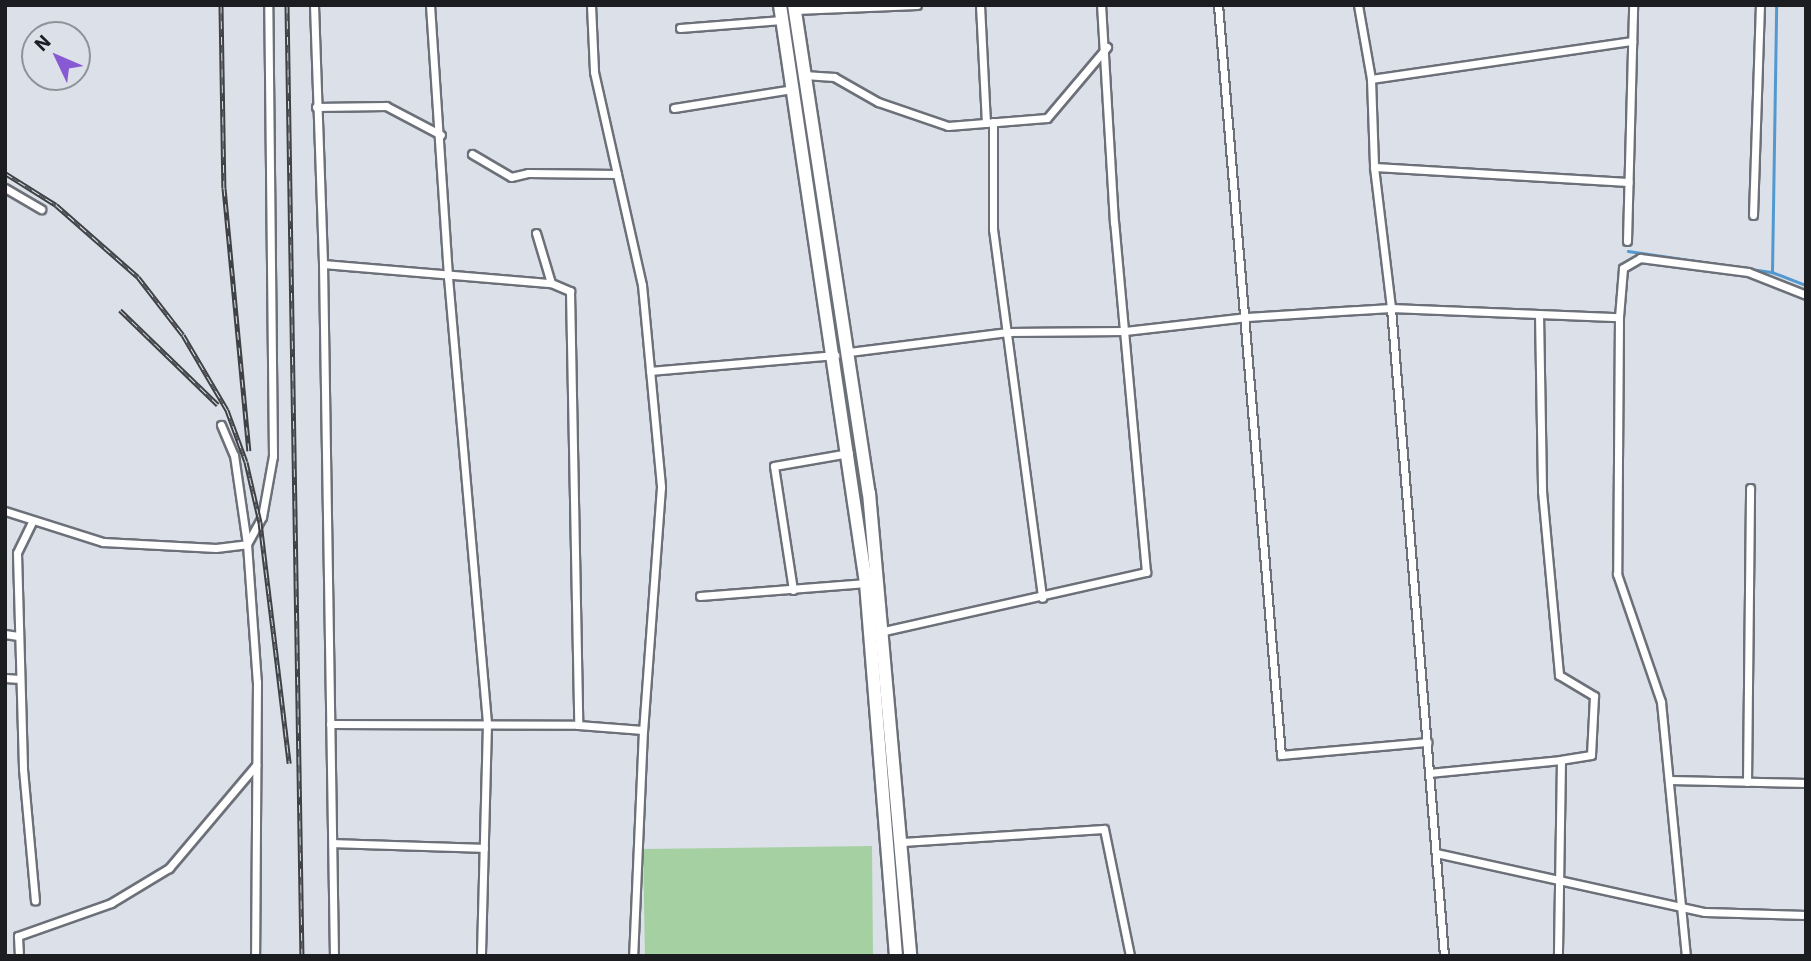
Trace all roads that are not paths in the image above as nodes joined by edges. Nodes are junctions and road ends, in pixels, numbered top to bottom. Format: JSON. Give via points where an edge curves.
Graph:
{"nodes":[{"id":1,"x":268,"y":5,"type":"edge"},
{"id":2,"x":314,"y":5,"type":"edge"},
{"id":3,"x":430,"y":5,"type":"edge"},
{"id":4,"x":591,"y":5,"type":"edge"},
{"id":5,"x":780,"y":5,"type":"edge"},
{"id":6,"x":917,"y":5,"type":"edge"},
{"id":7,"x":980,"y":5,"type":"edge"},
{"id":8,"x":1101,"y":5,"type":"edge"},
{"id":9,"x":1218,"y":5,"type":"edge"},
{"id":10,"x":1358,"y":5,"type":"edge"},
{"id":11,"x":1633,"y":5,"type":"edge"},
{"id":12,"x":1760,"y":5,"type":"edge"},
{"id":13,"x":794,"y":8,"type":"edge"},
{"id":14,"x":782,"y":20,"type":"junction"},
{"id":15,"x":680,"y":28,"type":"dead end"},
{"id":16,"x":1632,"y":41,"type":"junction"},
{"id":17,"x":1107,"y":47,"type":"junction"},
{"id":18,"x":804,"y":75,"type":"junction"},
{"id":19,"x":1371,"y":79,"type":"junction"},
{"id":20,"x":793,"y":89,"type":"junction"},
{"id":21,"x":316,"y":107,"type":"junction"},
{"id":22,"x":674,"y":107,"type":"dead end"},
{"id":23,"x":990,"y":122,"type":"junction"},
{"id":24,"x":441,"y":135,"type":"junction"},
{"id":25,"x":472,"y":154,"type":"dead end"},
{"id":26,"x":1374,"y":167,"type":"junction"},
{"id":27,"x":617,"y":174,"type":"junction"},
{"id":28,"x":1629,"y":182,"type":"junction"},
{"id":29,"x":5,"y":188,"type":"edge"},
{"id":30,"x":41,"y":209,"type":"dead end"},
{"id":31,"x":1753,"y":215,"type":"dead end"},
{"id":32,"x":536,"y":233,"type":"dead end"},
{"id":33,"x":1627,"y":242,"type":"dead end"},
{"id":34,"x":323,"y":264,"type":"junction"},
{"id":35,"x":448,"y":277,"type":"junction"},
{"id":36,"x":551,"y":282,"type":"junction"},
{"id":37,"x":1806,"y":295,"type":"edge"},
{"id":38,"x":1391,"y":307,"type":"junction"},
{"id":39,"x":1539,"y":314,"type":"junction"},
{"id":40,"x":1247,"y":317,"type":"junction"},
{"id":41,"x":1619,"y":317,"type":"junction"},
{"id":42,"x":1125,"y":331,"type":"junction"},
{"id":43,"x":1008,"y":332,"type":"junction"},
{"id":44,"x":849,"y":352,"type":"junction"},
{"id":45,"x":835,"y":355,"type":"junction"},
{"id":46,"x":650,"y":372,"type":"junction"},
{"id":47,"x":222,"y":425,"type":"dead end"},
{"id":48,"x":849,"y":453,"type":"junction"},
{"id":49,"x":1749,"y":488,"type":"dead end"},
{"id":50,"x":5,"y":510,"type":"edge"},
{"id":51,"x":32,"y":522,"type":"junction"},
{"id":52,"x":247,"y":544,"type":"junction"},
{"id":53,"x":866,"y":583,"type":"junction"},
{"id":54,"x":793,"y":590,"type":"junction"},
{"id":55,"x":700,"y":596,"type":"dead end"},
{"id":56,"x":1042,"y":598,"type":"junction"},
{"id":57,"x":884,"y":631,"type":"junction"},
{"id":58,"x":5,"y":634,"type":"edge"},
{"id":59,"x":19,"y":636,"type":"junction"},
{"id":60,"x":5,"y":678,"type":"edge"},
{"id":61,"x":20,"y":679,"type":"junction"},
{"id":62,"x":330,"y":724,"type":"junction"},
{"id":63,"x":487,"y":724,"type":"junction"},
{"id":64,"x":578,"y":725,"type":"junction"},
{"id":65,"x":643,"y":730,"type":"junction"},
{"id":66,"x":1427,"y":742,"type":"junction"},
{"id":67,"x":1561,"y":760,"type":"junction"},
{"id":68,"x":256,"y":765,"type":"junction"},
{"id":69,"x":1429,"y":773,"type":"junction"},
{"id":70,"x":1670,"y":780,"type":"junction"},
{"id":71,"x":1747,"y":782,"type":"junction"},
{"id":72,"x":1806,"y":783,"type":"edge"},
{"id":73,"x":902,"y":842,"type":"junction"},
{"id":74,"x":332,"y":843,"type":"junction"},
{"id":75,"x":484,"y":848,"type":"junction"},
{"id":76,"x":1436,"y":853,"type":"junction"},
{"id":77,"x":1559,"y":879,"type":"junction"},
{"id":78,"x":35,"y":900,"type":"dead end"},
{"id":79,"x":1683,"y":906,"type":"junction"},
{"id":80,"x":1806,"y":915,"type":"edge"},
{"id":81,"x":19,"y":956,"type":"edge"},
{"id":82,"x":255,"y":956,"type":"edge"},
{"id":83,"x":334,"y":956,"type":"edge"},
{"id":84,"x":481,"y":956,"type":"edge"},
{"id":85,"x":633,"y":956,"type":"edge"},
{"id":86,"x":897,"y":956,"type":"edge"},
{"id":87,"x":910,"y":956,"type":"edge"},
{"id":88,"x":1130,"y":956,"type":"edge"},
{"id":89,"x":1444,"y":956,"type":"edge"},
{"id":90,"x":1558,"y":956,"type":"edge"},
{"id":91,"x":1686,"y":956,"type":"edge"}],
"edges":[{"from":1,"to":52,"type":"street","via":[[273,456],[262,517]]},
{"from":2,"to":21,"type":"street"},
{"from":3,"to":24,"type":"street"},
{"from":4,"to":27,"type":"street","via":[[594,72]]},
{"from":5,"to":14,"type":"main road"},
{"from":6,"to":13,"type":"street"},
{"from":7,"to":23,"type":"street"},
{"from":8,"to":17,"type":"street"},
{"from":9,"to":40,"type":"street"},
{"from":10,"to":19,"type":"street"},
{"from":11,"to":16,"type":"street"},
{"from":12,"to":31,"type":"street"},
{"from":13,"to":18,"type":"main road"},
{"from":14,"to":15,"type":"street"},
{"from":14,"to":20,"type":"main road"},
{"from":16,"to":19,"type":"street"},
{"from":16,"to":28,"type":"street"},
{"from":17,"to":23,"type":"street","via":[[1047,118]]},
{"from":17,"to":42,"type":"street","via":[[1114,223]]},
{"from":18,"to":23,"type":"street","via":[[834,78],[878,102],[948,126]]},
{"from":18,"to":44,"type":"main road"},
{"from":19,"to":26,"type":"street"},
{"from":20,"to":22,"type":"street"},
{"from":20,"to":45,"type":"main road"},
{"from":21,"to":24,"type":"street","via":[[386,106]]},
{"from":21,"to":34,"type":"street"},
{"from":23,"to":43,"type":"street","via":[[993,229]]},
{"from":24,"to":35,"type":"street"},
{"from":25,"to":27,"type":"street","via":[[512,177],[528,173]]},
{"from":26,"to":28,"type":"street"},
{"from":26,"to":38,"type":"street"},
{"from":27,"to":46,"type":"street","via":[[642,285]]},
{"from":28,"to":33,"type":"street"},
{"from":29,"to":30,"type":"street"},
{"from":32,"to":36,"type":"street"},
{"from":34,"to":35,"type":"street"},
{"from":34,"to":62,"type":"street"},
{"from":35,"to":36,"type":"street"},
{"from":35,"to":63,"type":"street"},
{"from":36,"to":64,"type":"street","via":[[564,285],[573,297]]},
{"from":37,"to":41,"type":"street","via":[[1748,272],[1640,258],[1623,268]]},
{"from":38,"to":39,"type":"street"},
{"from":38,"to":40,"type":"street"},
{"from":38,"to":66,"type":"street"},
{"from":39,"to":41,"type":"street"},
{"from":39,"to":67,"type":"street","via":[[1542,491],[1559,675],[1594,696],[1591,755]]},
{"from":40,"to":42,"type":"street"},
{"from":40,"to":66,"type":"street","via":[[1281,755]]},
{"from":41,"to":70,"type":"street","via":[[1617,574],[1661,702]]},
{"from":42,"to":43,"type":"street"},
{"from":42,"to":56,"type":"street","via":[[1146,572]]},
{"from":43,"to":44,"type":"street"},
{"from":43,"to":56,"type":"street"},
{"from":44,"to":57,"type":"main road"},
{"from":45,"to":46,"type":"street"},
{"from":45,"to":48,"type":"main road"},
{"from":46,"to":65,"type":"street","via":[[661,487]]},
{"from":47,"to":52,"type":"street","via":[[234,455]]},
{"from":48,"to":53,"type":"main road"},
{"from":48,"to":54,"type":"street","via":[[774,466]]},
{"from":49,"to":71,"type":"street"},
{"from":50,"to":51,"type":"street"},
{"from":51,"to":52,"type":"street","via":[[103,542],[216,548]]},
{"from":51,"to":59,"type":"street","via":[[17,553]]},
{"from":52,"to":68,"type":"street","via":[[257,682]]},
{"from":53,"to":54,"type":"street"},
{"from":53,"to":86,"type":"main road"},
{"from":54,"to":55,"type":"street"},
{"from":56,"to":57,"type":"street"},
{"from":57,"to":73,"type":"main road"},
{"from":58,"to":59,"type":"street"},
{"from":59,"to":61,"type":"street"},
{"from":60,"to":61,"type":"street"},
{"from":61,"to":78,"type":"street"},
{"from":62,"to":63,"type":"street"},
{"from":62,"to":74,"type":"street"},
{"from":63,"to":64,"type":"street"},
{"from":63,"to":75,"type":"street"},
{"from":64,"to":65,"type":"street"},
{"from":65,"to":85,"type":"street"},
{"from":66,"to":69,"type":"street"},
{"from":67,"to":69,"type":"street"},
{"from":67,"to":77,"type":"street"},
{"from":68,"to":81,"type":"street","via":[[169,868],[111,904],[18,936]]},
{"from":68,"to":82,"type":"street"},
{"from":69,"to":76,"type":"street"},
{"from":70,"to":71,"type":"street"},
{"from":70,"to":79,"type":"street"},
{"from":71,"to":72,"type":"street"},
{"from":73,"to":87,"type":"main road"},
{"from":73,"to":88,"type":"street","via":[[1104,829]]},
{"from":74,"to":75,"type":"street"},
{"from":74,"to":83,"type":"street"},
{"from":75,"to":84,"type":"street"},
{"from":76,"to":77,"type":"street"},
{"from":76,"to":89,"type":"street"},
{"from":77,"to":79,"type":"street"},
{"from":77,"to":90,"type":"street"},
{"from":79,"to":80,"type":"street","via":[[1705,912]]},
{"from":79,"to":91,"type":"street"}]}
